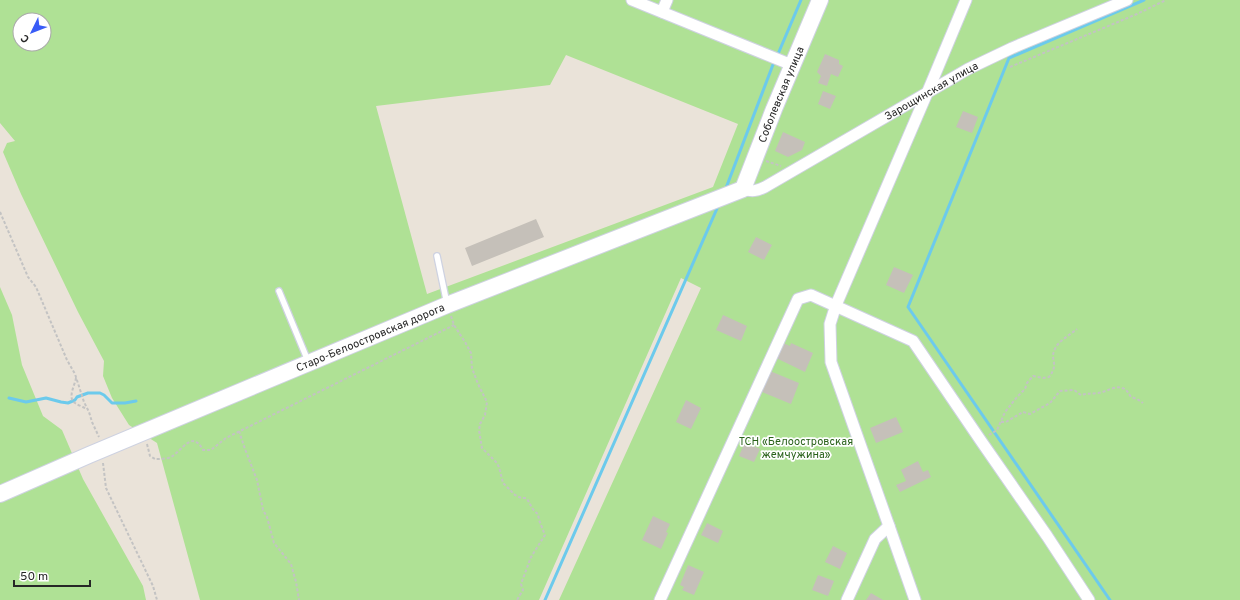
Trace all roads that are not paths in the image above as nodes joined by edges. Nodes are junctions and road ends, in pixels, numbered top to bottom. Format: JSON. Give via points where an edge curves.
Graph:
{"nodes":[{"id":1,"x":632,"y":0,"type":"edge"},
{"id":2,"x":667,"y":0,"type":"edge"},
{"id":3,"x":820,"y":0,"type":"edge"},
{"id":4,"x":966,"y":0,"type":"edge"},
{"id":5,"x":1127,"y":0,"type":"edge"},
{"id":6,"x":662,"y":12,"type":"junction"},
{"id":7,"x":792,"y":65,"type":"junction"},
{"id":8,"x":928,"y":91,"type":"junction"},
{"id":9,"x":743,"y":189,"type":"junction"},
{"id":10,"x":437,"y":256,"type":"dead end"},
{"id":11,"x":279,"y":291,"type":"dead end"},
{"id":12,"x":447,"y":305,"type":"junction"},
{"id":13,"x":836,"y":305,"type":"junction"},
{"id":14,"x":309,"y":363,"type":"junction"},
{"id":15,"x":0,"y":494,"type":"edge"},
{"id":16,"x":890,"y":526,"type":"junction"},
{"id":17,"x":660,"y":600,"type":"edge"},
{"id":18,"x":847,"y":600,"type":"edge"},
{"id":19,"x":915,"y":600,"type":"edge"},
{"id":20,"x":1089,"y":600,"type":"edge"}],
"edges":[{"from":1,"to":6,"type":"street"},
{"from":2,"to":6,"type":"street"},
{"from":3,"to":7,"type":"street","name":"Соболевская улица"},
{"from":4,"to":8,"type":"street"},
{"from":5,"to":8,"type":"street","name":"Зарощинская улица","via":[[1012,48]]},
{"from":6,"to":7,"type":"street"},
{"from":7,"to":9,"type":"street","name":"Соболевская улица"},
{"from":8,"to":9,"type":"street","name":"Зарощинская улица","via":[[766,187],[751,192]]},
{"from":8,"to":13,"type":"street"},
{"from":9,"to":12,"type":"street","name":"Старо-Белоостровская дорога"},
{"from":10,"to":12,"type":"lane"},
{"from":11,"to":14,"type":"lane"},
{"from":12,"to":14,"type":"street","name":"Старо-Белоостровская дорога"},
{"from":13,"to":16,"type":"street","via":[[830,324],[831,362]]},
{"from":13,"to":17,"type":"street","via":[[812,295],[798,299]]},
{"from":13,"to":20,"type":"street","via":[[913,341]]},
{"from":14,"to":15,"type":"street","name":"Старо-Белоостровская дорога"},
{"from":16,"to":18,"type":"street","via":[[875,539]]},
{"from":16,"to":19,"type":"street"}]}
